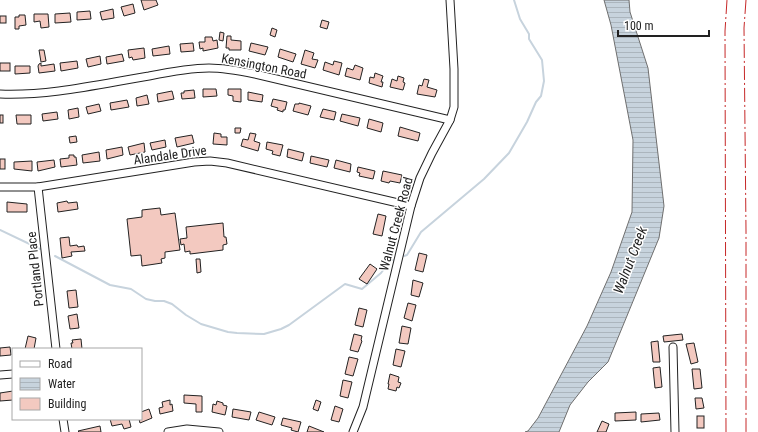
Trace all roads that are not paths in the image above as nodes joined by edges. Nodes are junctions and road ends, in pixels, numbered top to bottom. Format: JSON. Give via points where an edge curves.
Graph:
{"nodes":[{"id":1,"x":450,"y":0,"type":"edge"},
{"id":2,"x":0,"y":94,"type":"edge"},
{"id":3,"x":450,"y":120,"type":"junction"},
{"id":4,"x":0,"y":187,"type":"edge"},
{"id":5,"x":38,"y":187,"type":"junction"},
{"id":6,"x":411,"y":206,"type":"junction"},
{"id":7,"x":673,"y":347,"type":"dead end"},
{"id":8,"x":56,"y":348,"type":"edge"},
{"id":9,"x":12,"y":374,"type":"edge"},
{"id":10,"x":0,"y":375,"type":"edge"},
{"id":11,"x":63,"y":420,"type":"edge"},
{"id":12,"x":64,"y":432,"type":"edge"},
{"id":13,"x":168,"y":432,"type":"edge"},
{"id":14,"x":219,"y":432,"type":"edge"},
{"id":15,"x":353,"y":432,"type":"edge"},
{"id":16,"x":675,"y":432,"type":"edge"}],
"edges":[{"from":1,"to":3,"type":"street","name":"Walnut Creek Road","via":[[454,69],[454,107]]},
{"from":2,"to":3,"type":"street","name":"Kensington Road","via":[[23,95],[191,69],[216,69],[255,74]]},
{"from":3,"to":6,"type":"street","name":"Walnut Creek Road","via":[[420,178]]},
{"from":4,"to":5,"type":"street","name":"Alandale Drive"},
{"from":5,"to":6,"type":"street","name":"Alandale Drive","via":[[210,161],[234,164]]},
{"from":5,"to":8,"type":"street","name":"Portland Place"},
{"from":6,"to":15,"type":"street","name":"Walnut Creek Road","via":[[363,407]]},
{"from":7,"to":16,"type":"street"},
{"from":9,"to":10,"type":"street"},
{"from":11,"to":12,"type":"street"},
{"from":13,"to":14,"type":"street","via":[[187,429]]}]}
